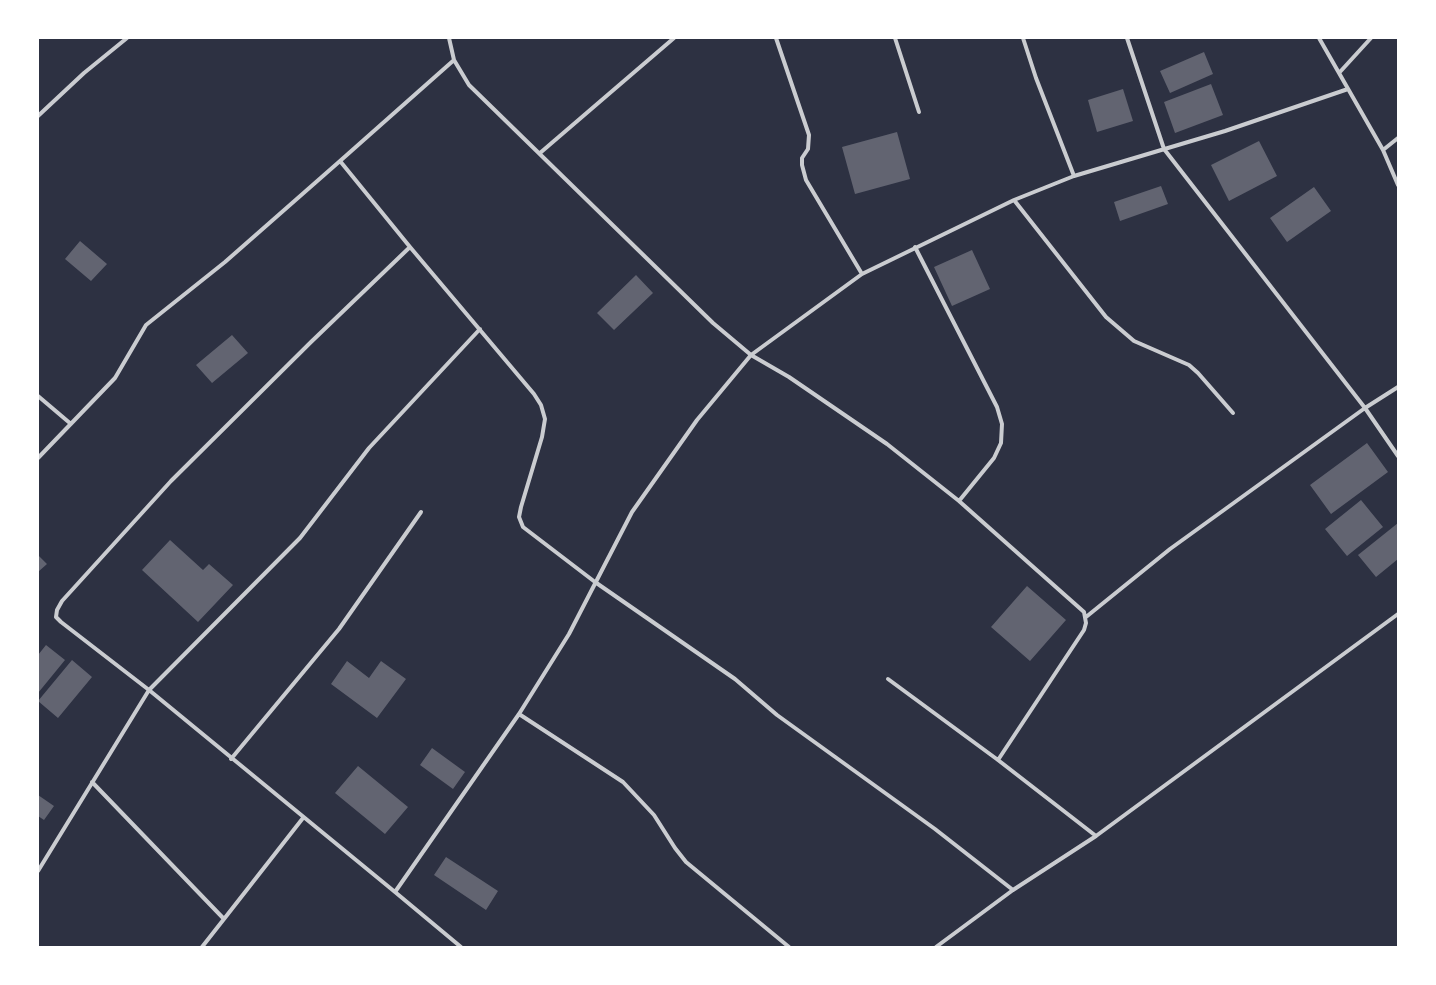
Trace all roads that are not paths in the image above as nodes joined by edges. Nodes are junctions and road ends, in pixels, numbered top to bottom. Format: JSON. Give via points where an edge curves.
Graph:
{"nodes":[{"id":1,"x":128,"y":38,"type":"edge"},
{"id":2,"x":449,"y":38,"type":"edge"},
{"id":3,"x":674,"y":38,"type":"edge"},
{"id":4,"x":776,"y":38,"type":"edge"},
{"id":5,"x":895,"y":38,"type":"edge"},
{"id":6,"x":1023,"y":38,"type":"edge"},
{"id":7,"x":1127,"y":38,"type":"edge"},
{"id":8,"x":1319,"y":38,"type":"edge"},
{"id":9,"x":1371,"y":38,"type":"edge"},
{"id":10,"x":454,"y":60,"type":"junction"},
{"id":11,"x":1339,"y":73,"type":"junction"},
{"id":12,"x":1348,"y":89,"type":"junction"},
{"id":13,"x":919,"y":112,"type":"dead end"},
{"id":14,"x":38,"y":116,"type":"edge"},
{"id":15,"x":1398,"y":138,"type":"edge"},
{"id":16,"x":1164,"y":149,"type":"junction"},
{"id":17,"x":1383,"y":150,"type":"junction"},
{"id":18,"x":540,"y":153,"type":"junction"},
{"id":19,"x":340,"y":161,"type":"junction"},
{"id":20,"x":1074,"y":176,"type":"junction"},
{"id":21,"x":1398,"y":185,"type":"edge"},
{"id":22,"x":1014,"y":200,"type":"junction"},
{"id":23,"x":410,"y":247,"type":"junction"},
{"id":24,"x":915,"y":247,"type":"junction"},
{"id":25,"x":862,"y":274,"type":"junction"},
{"id":26,"x":480,"y":329,"type":"junction"},
{"id":27,"x":751,"y":355,"type":"junction"},
{"id":28,"x":1398,"y":387,"type":"edge"},
{"id":29,"x":38,"y":396,"type":"edge"},
{"id":30,"x":1365,"y":408,"type":"junction"},
{"id":31,"x":1233,"y":413,"type":"dead end"},
{"id":32,"x":71,"y":424,"type":"junction"},
{"id":33,"x":1398,"y":456,"type":"edge"},
{"id":34,"x":38,"y":458,"type":"edge"},
{"id":35,"x":959,"y":501,"type":"junction"},
{"id":36,"x":421,"y":512,"type":"dead end"},
{"id":37,"x":595,"y":582,"type":"junction"},
{"id":38,"x":1398,"y":614,"type":"edge"},
{"id":39,"x":1086,"y":617,"type":"junction"},
{"id":40,"x":888,"y":679,"type":"dead end"},
{"id":41,"x":149,"y":690,"type":"junction"},
{"id":42,"x":519,"y":714,"type":"junction"},
{"id":43,"x":231,"y":759,"type":"junction"},
{"id":44,"x":998,"y":760,"type":"junction"},
{"id":45,"x":92,"y":782,"type":"junction"},
{"id":46,"x":303,"y":818,"type":"junction"},
{"id":47,"x":1096,"y":836,"type":"junction"},
{"id":48,"x":38,"y":871,"type":"edge"},
{"id":49,"x":1013,"y":890,"type":"junction"},
{"id":50,"x":395,"y":892,"type":"junction"},
{"id":51,"x":224,"y":919,"type":"junction"},
{"id":52,"x":202,"y":947,"type":"edge"},
{"id":53,"x":461,"y":947,"type":"edge"},
{"id":54,"x":788,"y":947,"type":"edge"},
{"id":55,"x":936,"y":947,"type":"edge"}],
"edges":[{"from":1,"to":14,"type":"street"},
{"from":2,"to":10,"type":"street"},
{"from":3,"to":18,"type":"street"},
{"from":4,"to":25,"type":"street","via":[[809,135],[808,149],[802,158],[806,180]]},
{"from":5,"to":13,"type":"street"},
{"from":6,"to":20,"type":"street"},
{"from":7,"to":16,"type":"street"},
{"from":8,"to":11,"type":"street"},
{"from":9,"to":11,"type":"street"},
{"from":10,"to":18,"type":"street","via":[[469,85]]},
{"from":10,"to":19,"type":"street"},
{"from":11,"to":12,"type":"street"},
{"from":12,"to":16,"type":"street"},
{"from":12,"to":17,"type":"street"},
{"from":15,"to":17,"type":"street"},
{"from":16,"to":20,"type":"street"},
{"from":16,"to":30,"type":"street"},
{"from":17,"to":21,"type":"street"},
{"from":18,"to":27,"type":"street","via":[[713,324]]},
{"from":19,"to":23,"type":"street"},
{"from":19,"to":32,"type":"street","via":[[225,262],[146,325],[115,378]]},
{"from":20,"to":22,"type":"street"},
{"from":22,"to":24,"type":"street"},
{"from":22,"to":31,"type":"street","via":[[1106,317],[1134,341],[1189,365]]},
{"from":23,"to":26,"type":"street"},
{"from":23,"to":41,"type":"street","via":[[170,481],[62,601],[56,616],[61,622]]},
{"from":24,"to":25,"type":"street"},
{"from":24,"to":35,"type":"street","via":[[997,407],[1002,424],[1001,443],[994,458]]},
{"from":25,"to":27,"type":"street"},
{"from":26,"to":37,"type":"street","via":[[534,394],[545,419],[521,507],[519,517],[523,527]]},
{"from":26,"to":41,"type":"street","via":[[368,448],[300,538]]},
{"from":27,"to":35,"type":"street","via":[[789,377],[887,444]]},
{"from":27,"to":37,"type":"street","via":[[657,474],[632,512]]},
{"from":28,"to":30,"type":"street"},
{"from":29,"to":32,"type":"street"},
{"from":30,"to":33,"type":"street"},
{"from":30,"to":39,"type":"street","via":[[1170,550]]},
{"from":32,"to":34,"type":"street"},
{"from":35,"to":39,"type":"street","via":[[1080,607]]},
{"from":36,"to":43,"type":"street","via":[[339,629]]},
{"from":37,"to":42,"type":"street","via":[[569,634]]},
{"from":37,"to":49,"type":"street","via":[[735,679],[776,715],[935,829]]},
{"from":38,"to":47,"type":"street"},
{"from":39,"to":44,"type":"street","via":[[1084,630]]},
{"from":40,"to":44,"type":"street"},
{"from":41,"to":43,"type":"street"},
{"from":41,"to":45,"type":"street"},
{"from":42,"to":50,"type":"street"},
{"from":42,"to":54,"type":"street","via":[[623,782],[654,815],[686,862]]},
{"from":43,"to":46,"type":"street"},
{"from":44,"to":47,"type":"street"},
{"from":45,"to":48,"type":"street"},
{"from":45,"to":51,"type":"street"},
{"from":46,"to":50,"type":"street"},
{"from":46,"to":51,"type":"street"},
{"from":47,"to":49,"type":"street"},
{"from":49,"to":55,"type":"street"},
{"from":50,"to":53,"type":"street"},
{"from":51,"to":52,"type":"street"}]}
